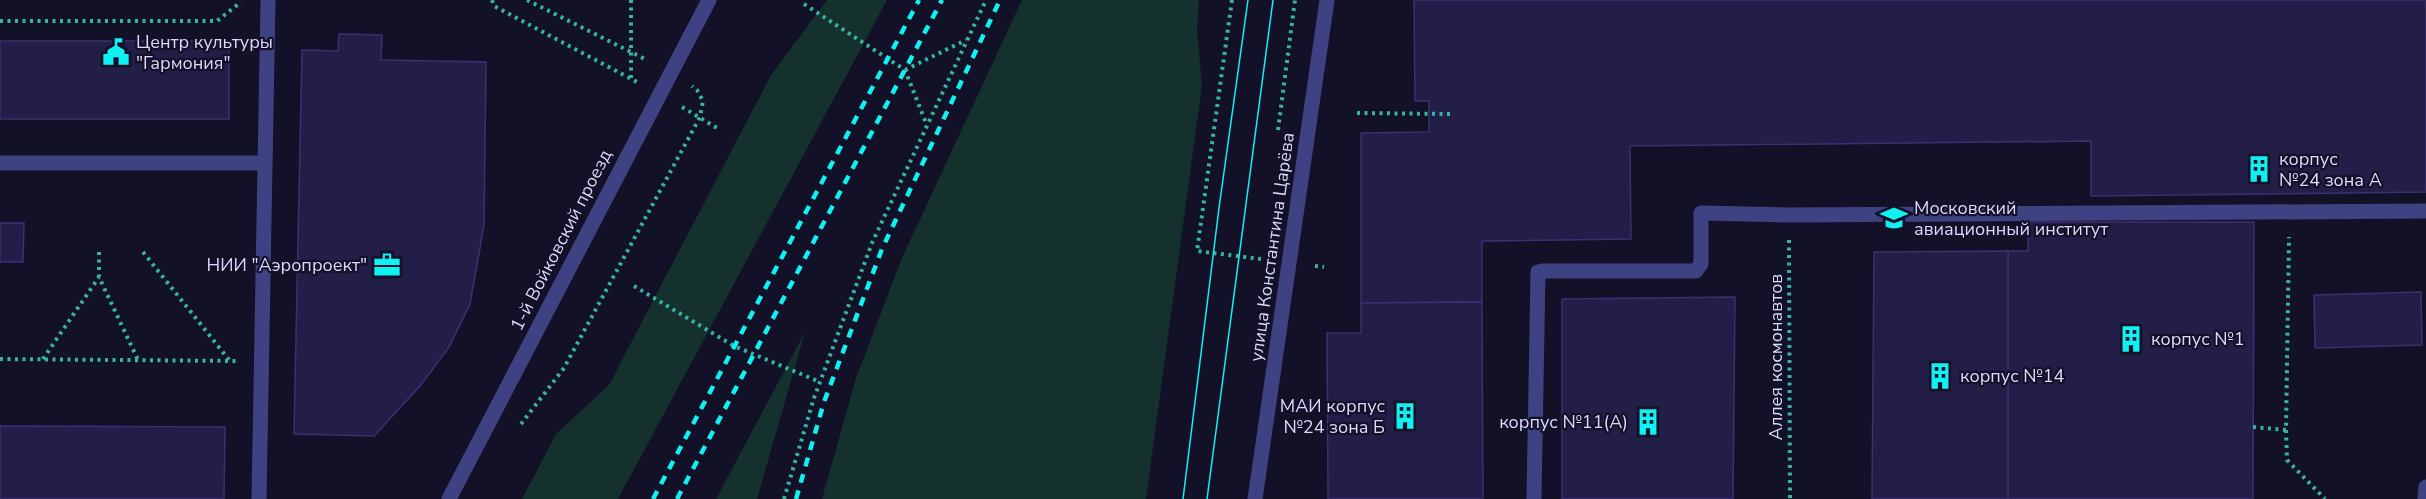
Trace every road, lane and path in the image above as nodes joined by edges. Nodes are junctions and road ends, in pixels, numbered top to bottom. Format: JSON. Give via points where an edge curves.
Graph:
{"nodes":[{"id":1,"x":243,"y":0,"type":"edge"},
{"id":2,"x":268,"y":0,"type":"edge"},
{"id":3,"x":492,"y":0,"type":"edge"},
{"id":4,"x":527,"y":0,"type":"edge"},
{"id":5,"x":631,"y":0,"type":"edge"},
{"id":6,"x":709,"y":0,"type":"edge"},
{"id":7,"x":986,"y":0,"type":"edge"},
{"id":8,"x":1232,"y":0,"type":"edge"},
{"id":9,"x":1327,"y":0,"type":"edge"},
{"id":10,"x":804,"y":3,"type":"dead end"},
{"id":11,"x":0,"y":21,"type":"edge"},
{"id":12,"x":966,"y":40,"type":"junction"},
{"id":13,"x":631,"y":52,"type":"junction"},
{"id":14,"x":642,"y":58,"type":"dead end"},
{"id":15,"x":905,"y":70,"type":"junction"},
{"id":16,"x":670,"y":72,"type":"junction"},
{"id":17,"x":631,"y":78,"type":"junction"},
{"id":18,"x":638,"y":82,"type":"dead end"},
{"id":19,"x":675,"y":103,"type":"dead end"},
{"id":20,"x":1357,"y":113,"type":"dead end"},
{"id":21,"x":1453,"y":114,"type":"dead end"},
{"id":22,"x":700,"y":117,"type":"junction"},
{"id":23,"x":926,"y":124,"type":"junction"},
{"id":24,"x":717,"y":128,"type":"dead end"},
{"id":25,"x":264,"y":163,"type":"junction"},
{"id":26,"x":0,"y":164,"type":"edge"},
{"id":27,"x":2426,"y":211,"type":"edge"},
{"id":28,"x":2289,"y":212,"type":"junction"},
{"id":29,"x":1788,"y":216,"type":"junction"},
{"id":30,"x":99,"y":252,"type":"dead end"},
{"id":31,"x":143,"y":252,"type":"dead end"},
{"id":32,"x":1261,"y":259,"type":"dead end"},
{"id":33,"x":99,"y":277,"type":"junction"},
{"id":34,"x":634,"y":286,"type":"dead end"},
{"id":35,"x":0,"y":359,"type":"edge"},
{"id":36,"x":43,"y":359,"type":"junction"},
{"id":37,"x":138,"y":360,"type":"junction"},
{"id":38,"x":230,"y":361,"type":"junction"},
{"id":39,"x":261,"y":362,"type":"junction"},
{"id":40,"x":820,"y":382,"type":"junction"},
{"id":41,"x":519,"y":427,"type":"dead end"},
{"id":42,"x":2253,"y":428,"type":"dead end"},
{"id":43,"x":2286,"y":429,"type":"junction"},
{"id":44,"x":2426,"y":488,"type":"edge"},
{"id":45,"x":259,"y":499,"type":"edge"},
{"id":46,"x":449,"y":499,"type":"edge"},
{"id":47,"x":784,"y":499,"type":"edge"},
{"id":48,"x":1255,"y":499,"type":"edge"},
{"id":49,"x":1534,"y":499,"type":"edge"},
{"id":50,"x":1790,"y":499,"type":"edge"},
{"id":51,"x":2325,"y":499,"type":"edge"},
{"id":52,"x":2426,"y":499,"type":"edge"}],
"edges":[{"from":1,"to":11,"type":"path","via":[[217,21]]},
{"from":2,"to":25,"type":"street"},
{"from":3,"to":17,"type":"path","via":[[494,6]]},
{"from":4,"to":13,"type":"path"},
{"from":5,"to":13,"type":"path"},
{"from":6,"to":16,"type":"street","name":"1-й Войковский проезд"},
{"from":7,"to":12,"type":"path"},
{"from":8,"to":32,"type":"path","via":[[1197,251]]},
{"from":9,"to":48,"type":"street","name":"улица Константина Царёва"},
{"from":10,"to":15,"type":"path"},
{"from":12,"to":15,"type":"path"},
{"from":12,"to":23,"type":"path"},
{"from":13,"to":14,"type":"path"},
{"from":13,"to":17,"type":"path"},
{"from":15,"to":23,"type":"path"},
{"from":16,"to":22,"type":"path","via":[[698,90],[703,101]]},
{"from":16,"to":46,"type":"street","name":"1-й Войковский проезд"},
{"from":17,"to":18,"type":"path"},
{"from":19,"to":22,"type":"path"},
{"from":20,"to":21,"type":"path"},
{"from":22,"to":24,"type":"path"},
{"from":22,"to":41,"type":"path","via":[[564,368]]},
{"from":23,"to":40,"type":"path","via":[[872,243]]},
{"from":25,"to":26,"type":"street"},
{"from":25,"to":39,"type":"street"},
{"from":27,"to":28,"type":"street"},
{"from":28,"to":29,"type":"street"},
{"from":28,"to":43,"type":"path"},
{"from":29,"to":49,"type":"street","via":[[1701,213],[1701,264],[1696,271],[1538,272]]},
{"from":29,"to":50,"type":"path","name":"Аллея космонавтов"},
{"from":30,"to":33,"type":"path"},
{"from":31,"to":38,"type":"path"},
{"from":33,"to":36,"type":"path"},
{"from":33,"to":37,"type":"path"},
{"from":34,"to":40,"type":"path","via":[[734,346]]},
{"from":35,"to":36,"type":"path"},
{"from":36,"to":37,"type":"path"},
{"from":37,"to":38,"type":"path"},
{"from":38,"to":39,"type":"path"},
{"from":39,"to":45,"type":"street"},
{"from":40,"to":47,"type":"path"},
{"from":42,"to":43,"type":"path"},
{"from":43,"to":51,"type":"path","via":[[2287,460]]},
{"from":44,"to":52,"type":"street"}]}
